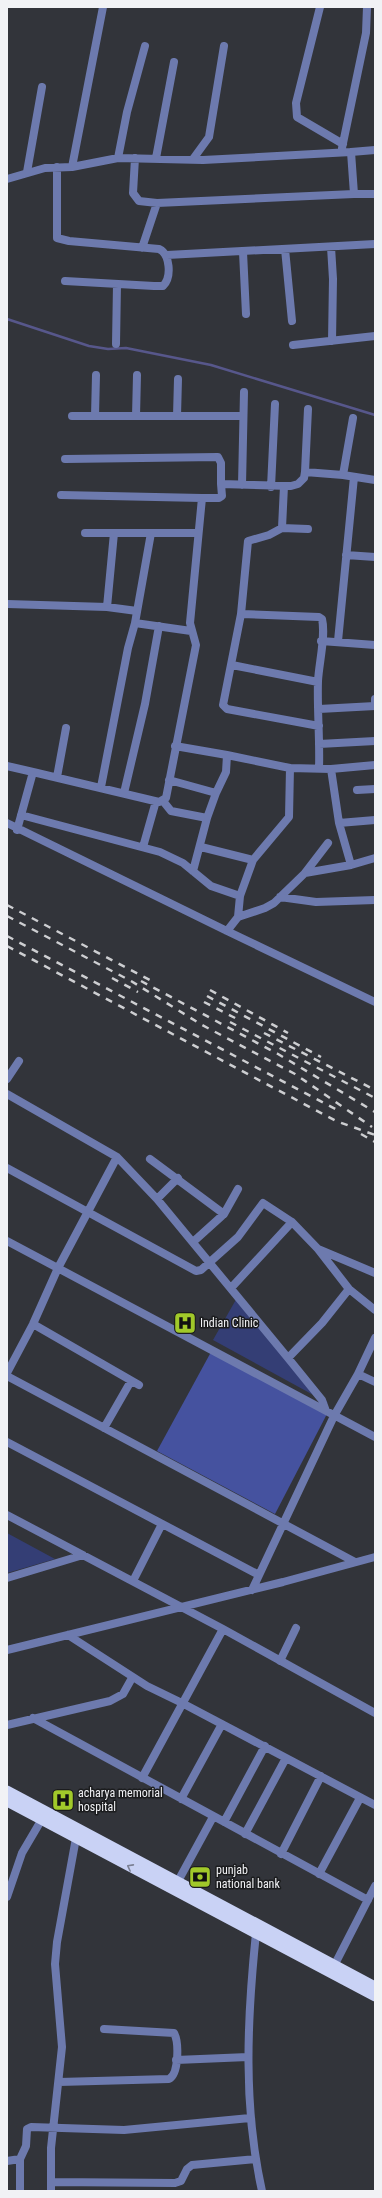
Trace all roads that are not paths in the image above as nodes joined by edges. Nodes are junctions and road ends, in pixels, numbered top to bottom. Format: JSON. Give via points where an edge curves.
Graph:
{"nodes":[{"id":1,"x":103,"y":7,"type":"edge"},
{"id":2,"x":320,"y":7,"type":"edge"},
{"id":3,"x":367,"y":7,"type":"edge"},
{"id":4,"x":145,"y":46,"type":"dead end"},
{"id":5,"x":224,"y":46,"type":"dead end"},
{"id":6,"x":174,"y":62,"type":"dead end"},
{"id":7,"x":42,"y":87,"type":"dead end"},
{"id":8,"x":342,"y":148,"type":"junction"},
{"id":9,"x":375,"y":150,"type":"edge"},
{"id":10,"x":352,"y":152,"type":"junction"},
{"id":11,"x":118,"y":158,"type":"junction"},
{"id":12,"x":135,"y":158,"type":"junction"},
{"id":13,"x":156,"y":158,"type":"junction"},
{"id":14,"x":194,"y":160,"type":"junction"},
{"id":15,"x":72,"y":166,"type":"junction"},
{"id":16,"x":57,"y":167,"type":"junction"},
{"id":17,"x":27,"y":172,"type":"junction"},
{"id":18,"x":7,"y":179,"type":"edge"},
{"id":19,"x":354,"y":194,"type":"junction"},
{"id":20,"x":375,"y":194,"type":"edge"},
{"id":21,"x":157,"y":203,"type":"junction"},
{"id":22,"x":375,"y":244,"type":"edge"},
{"id":23,"x":331,"y":247,"type":"junction"},
{"id":24,"x":142,"y":248,"type":"junction"},
{"id":25,"x":285,"y":249,"type":"junction"},
{"id":26,"x":243,"y":252,"type":"junction"},
{"id":27,"x":166,"y":255,"type":"junction"},
{"id":28,"x":65,"y":281,"type":"dead end"},
{"id":29,"x":117,"y":284,"type":"junction"},
{"id":30,"x":246,"y":314,"type":"dead end"},
{"id":31,"x":292,"y":321,"type":"dead end"},
{"id":32,"x":375,"y":336,"type":"edge"},
{"id":33,"x":332,"y":341,"type":"junction"},
{"id":34,"x":116,"y":344,"type":"dead end"},
{"id":35,"x":293,"y":345,"type":"dead end"},
{"id":36,"x":96,"y":375,"type":"dead end"},
{"id":37,"x":137,"y":375,"type":"dead end"},
{"id":38,"x":178,"y":379,"type":"dead end"},
{"id":39,"x":244,"y":392,"type":"dead end"},
{"id":40,"x":275,"y":404,"type":"dead end"},
{"id":41,"x":308,"y":408,"type":"dead end"},
{"id":42,"x":72,"y":416,"type":"dead end"},
{"id":43,"x":95,"y":416,"type":"junction"},
{"id":44,"x":136,"y":416,"type":"junction"},
{"id":45,"x":177,"y":416,"type":"junction"},
{"id":46,"x":243,"y":416,"type":"junction"},
{"id":47,"x":353,"y":418,"type":"dead end"},
{"id":48,"x":65,"y":459,"type":"dead end"},
{"id":49,"x":305,"y":472,"type":"junction"},
{"id":50,"x":343,"y":475,"type":"junction"},
{"id":51,"x":354,"y":477,"type":"junction"},
{"id":52,"x":375,"y":480,"type":"edge"},
{"id":53,"x":221,"y":484,"type":"junction"},
{"id":54,"x":242,"y":485,"type":"junction"},
{"id":55,"x":271,"y":486,"type":"junction"},
{"id":56,"x":284,"y":486,"type":"junction"},
{"id":57,"x":61,"y":495,"type":"dead end"},
{"id":58,"x":202,"y":498,"type":"junction"},
{"id":59,"x":282,"y":528,"type":"junction"},
{"id":60,"x":308,"y":529,"type":"dead end"},
{"id":61,"x":85,"y":533,"type":"dead end"},
{"id":62,"x":114,"y":533,"type":"junction"},
{"id":63,"x":151,"y":533,"type":"junction"},
{"id":64,"x":198,"y":533,"type":"junction"},
{"id":65,"x":346,"y":555,"type":"junction"},
{"id":66,"x":375,"y":556,"type":"edge"},
{"id":67,"x":7,"y":604,"type":"edge"},
{"id":68,"x":107,"y":607,"type":"junction"},
{"id":69,"x":137,"y":611,"type":"junction"},
{"id":70,"x":242,"y":614,"type":"junction"},
{"id":71,"x":135,"y":623,"type":"junction"},
{"id":72,"x":160,"y":626,"type":"junction"},
{"id":73,"x":191,"y":631,"type":"junction"},
{"id":74,"x":321,"y":641,"type":"junction"},
{"id":75,"x":338,"y":641,"type":"junction"},
{"id":76,"x":375,"y":645,"type":"edge"},
{"id":77,"x":232,"y":665,"type":"junction"},
{"id":78,"x":318,"y":682,"type":"junction"},
{"id":79,"x":375,"y":699,"type":"edge"},
{"id":80,"x":375,"y":706,"type":"edge"},
{"id":81,"x":319,"y":709,"type":"junction"},
{"id":82,"x":320,"y":726,"type":"junction"},
{"id":83,"x":66,"y":728,"type":"dead end"},
{"id":84,"x":375,"y":741,"type":"edge"},
{"id":85,"x":320,"y":744,"type":"junction"},
{"id":86,"x":175,"y":746,"type":"junction"},
{"id":87,"x":227,"y":755,"type":"junction"},
{"id":88,"x":375,"y":765,"type":"edge"},
{"id":89,"x":7,"y":766,"type":"edge"},
{"id":90,"x":290,"y":768,"type":"junction"},
{"id":91,"x":319,"y":768,"type":"junction"},
{"id":92,"x":331,"y":769,"type":"junction"},
{"id":93,"x":33,"y":772,"type":"junction"},
{"id":94,"x":57,"y":777,"type":"junction"},
{"id":95,"x":169,"y":780,"type":"junction"},
{"id":96,"x":101,"y":787,"type":"junction"},
{"id":97,"x":375,"y":789,"type":"edge"},
{"id":98,"x":357,"y":790,"type":"dead end"},
{"id":99,"x":124,"y":793,"type":"junction"},
{"id":100,"x":216,"y":793,"type":"junction"},
{"id":101,"x":159,"y":801,"type":"junction"},
{"id":102,"x":21,"y":815,"type":"junction"},
{"id":103,"x":207,"y":818,"type":"junction"},
{"id":104,"x":375,"y":820,"type":"edge"},
{"id":105,"x":7,"y":823,"type":"edge"},
{"id":106,"x":339,"y":823,"type":"junction"},
{"id":107,"x":17,"y":830,"type":"junction"},
{"id":108,"x":328,"y":843,"type":"dead end"},
{"id":109,"x":142,"y":847,"type":"junction"},
{"id":110,"x":201,"y":847,"type":"junction"},
{"id":111,"x":375,"y":858,"type":"edge"},
{"id":112,"x":253,"y":860,"type":"junction"},
{"id":113,"x":351,"y":865,"type":"junction"},
{"id":114,"x":193,"y":871,"type":"junction"},
{"id":115,"x":305,"y":873,"type":"junction"},
{"id":116,"x":240,"y":896,"type":"junction"},
{"id":117,"x":280,"y":897,"type":"junction"},
{"id":118,"x":375,"y":900,"type":"edge"},
{"id":119,"x":238,"y":916,"type":"junction"},
{"id":120,"x":227,"y":931,"type":"junction"},
{"id":121,"x":375,"y":1002,"type":"edge"},
{"id":122,"x":19,"y":1061,"type":"dead end"},
{"id":123,"x":7,"y":1079,"type":"edge"},
{"id":124,"x":7,"y":1094,"type":"edge"},
{"id":125,"x":117,"y":1157,"type":"junction"},
{"id":126,"x":150,"y":1159,"type":"dead end"},
{"id":127,"x":7,"y":1168,"type":"edge"},
{"id":128,"x":178,"y":1178,"type":"junction"},
{"id":129,"x":238,"y":1189,"type":"dead end"},
{"id":130,"x":158,"y":1199,"type":"junction"},
{"id":131,"x":86,"y":1212,"type":"junction"},
{"id":132,"x":224,"y":1214,"type":"junction"},
{"id":133,"x":292,"y":1222,"type":"junction"},
{"id":134,"x":7,"y":1242,"type":"edge"},
{"id":135,"x":193,"y":1242,"type":"junction"},
{"id":136,"x":318,"y":1249,"type":"junction"},
{"id":137,"x":210,"y":1262,"type":"junction"},
{"id":138,"x":58,"y":1268,"type":"junction"},
{"id":139,"x":375,"y":1273,"type":"edge"},
{"id":140,"x":231,"y":1288,"type":"junction"},
{"id":141,"x":349,"y":1289,"type":"junction"},
{"id":142,"x":375,"y":1310,"type":"edge"},
{"id":143,"x":33,"y":1324,"type":"junction"},
{"id":144,"x":374,"y":1343,"type":"edge"},
{"id":145,"x":288,"y":1358,"type":"junction"},
{"id":146,"x":7,"y":1373,"type":"edge"},
{"id":147,"x":358,"y":1374,"type":"junction"},
{"id":148,"x":7,"y":1376,"type":"edge"},
{"id":149,"x":131,"y":1381,"type":"junction"},
{"id":150,"x":375,"y":1382,"type":"edge"},
{"id":151,"x":139,"y":1385,"type":"dead end"},
{"id":152,"x":326,"y":1411,"type":"junction"},
{"id":153,"x":334,"y":1416,"type":"junction"},
{"id":154,"x":104,"y":1428,"type":"junction"},
{"id":155,"x":375,"y":1437,"type":"edge"},
{"id":156,"x":7,"y":1442,"type":"edge"},
{"id":157,"x":8,"y":1516,"type":"edge"},
{"id":158,"x":162,"y":1524,"type":"junction"},
{"id":159,"x":285,"y":1524,"type":"junction"},
{"id":160,"x":83,"y":1555,"type":"junction"},
{"id":161,"x":375,"y":1557,"type":"edge"},
{"id":162,"x":355,"y":1562,"type":"junction"},
{"id":163,"x":259,"y":1575,"type":"junction"},
{"id":164,"x":7,"y":1578,"type":"edge"},
{"id":165,"x":133,"y":1581,"type":"junction"},
{"id":166,"x":252,"y":1590,"type":"junction"},
{"id":167,"x":181,"y":1607,"type":"junction"},
{"id":168,"x":296,"y":1628,"type":"dead end"},
{"id":169,"x":223,"y":1629,"type":"junction"},
{"id":170,"x":68,"y":1635,"type":"junction"},
{"id":171,"x":7,"y":1650,"type":"edge"},
{"id":172,"x":280,"y":1661,"type":"junction"},
{"id":173,"x":132,"y":1678,"type":"junction"},
{"id":174,"x":182,"y":1703,"type":"junction"},
{"id":175,"x":375,"y":1713,"type":"edge"},
{"id":176,"x":33,"y":1718,"type":"junction"},
{"id":177,"x":222,"y":1724,"type":"junction"},
{"id":178,"x":7,"y":1725,"type":"edge"},
{"id":179,"x":265,"y":1746,"type":"junction"},
{"id":180,"x":286,"y":1758,"type":"junction"},
{"id":181,"x":321,"y":1776,"type":"junction"},
{"id":182,"x":142,"y":1778,"type":"junction"},
{"id":183,"x":7,"y":1791,"type":"edge"},
{"id":184,"x":360,"y":1798,"type":"junction"},
{"id":185,"x":181,"y":1799,"type":"junction"},
{"id":186,"x":7,"y":1801,"type":"edge"},
{"id":187,"x":375,"y":1805,"type":"edge"},
{"id":188,"x":213,"y":1817,"type":"junction"},
{"id":189,"x":42,"y":1819,"type":"junction"},
{"id":190,"x":224,"y":1822,"type":"junction"},
{"id":191,"x":245,"y":1834,"type":"junction"},
{"id":192,"x":76,"y":1838,"type":"junction"},
{"id":193,"x":281,"y":1854,"type":"junction"},
{"id":194,"x":319,"y":1874,"type":"junction"},
{"id":195,"x":177,"y":1883,"type":"junction"},
{"id":196,"x":375,"y":1886,"type":"edge"},
{"id":197,"x":7,"y":1897,"type":"edge"},
{"id":198,"x":368,"y":1900,"type":"junction"},
{"id":199,"x":256,"y":1933,"type":"junction"},
{"id":200,"x":334,"y":1966,"type":"junction"},
{"id":201,"x":375,"y":1987,"type":"edge"},
{"id":202,"x":375,"y":1996,"type":"edge"},
{"id":203,"x":104,"y":2029,"type":"dead end"},
{"id":204,"x":248,"y":2056,"type":"junction"},
{"id":205,"x":176,"y":2060,"type":"junction"},
{"id":206,"x":59,"y":2082,"type":"junction"},
{"id":207,"x":250,"y":2118,"type":"junction"},
{"id":208,"x":54,"y":2128,"type":"junction"},
{"id":209,"x":20,"y":2159,"type":"junction"},
{"id":210,"x":256,"y":2159,"type":"junction"},
{"id":211,"x":7,"y":2160,"type":"edge"},
{"id":212,"x":51,"y":2182,"type":"junction"},
{"id":213,"x":20,"y":2191,"type":"edge"},
{"id":214,"x":51,"y":2191,"type":"edge"},
{"id":215,"x":262,"y":2191,"type":"edge"}],
"edges":[{"from":1,"to":15,"type":"street"},
{"from":2,"to":8,"type":"street","via":[[296,103],[296,113],[301,121]]},
{"from":3,"to":8,"type":"street","via":[[366,33]]},
{"from":4,"to":11,"type":"street","via":[[127,112]]},
{"from":5,"to":14,"type":"street","via":[[209,137]]},
{"from":6,"to":13,"type":"street"},
{"from":7,"to":17,"type":"street"},
{"from":8,"to":10,"type":"street"},
{"from":8,"to":14,"type":"street"},
{"from":9,"to":10,"type":"street"},
{"from":10,"to":19,"type":"street"},
{"from":11,"to":12,"type":"street"},
{"from":11,"to":15,"type":"street"},
{"from":12,"to":13,"type":"street"},
{"from":12,"to":21,"type":"street","via":[[134,197],[139,201]]},
{"from":13,"to":14,"type":"street"},
{"from":15,"to":16,"type":"street"},
{"from":16,"to":17,"type":"street"},
{"from":16,"to":24,"type":"street","via":[[57,238]]},
{"from":17,"to":18,"type":"street"},
{"from":19,"to":20,"type":"street"},
{"from":19,"to":21,"type":"street"},
{"from":21,"to":24,"type":"street"},
{"from":22,"to":23,"type":"street"},
{"from":23,"to":25,"type":"street"},
{"from":23,"to":33,"type":"street"},
{"from":24,"to":27,"type":"street","via":[[159,249]]},
{"from":25,"to":26,"type":"street"},
{"from":25,"to":31,"type":"street"},
{"from":26,"to":27,"type":"street"},
{"from":26,"to":30,"type":"street"},
{"from":27,"to":29,"type":"street","via":[[168,276],[163,286]]},
{"from":28,"to":29,"type":"street"},
{"from":29,"to":34,"type":"street"},
{"from":32,"to":33,"type":"street"},
{"from":33,"to":35,"type":"street"},
{"from":36,"to":43,"type":"street"},
{"from":37,"to":44,"type":"street"},
{"from":38,"to":45,"type":"street"},
{"from":39,"to":46,"type":"street"},
{"from":40,"to":55,"type":"street"},
{"from":41,"to":49,"type":"street"},
{"from":42,"to":43,"type":"street"},
{"from":43,"to":44,"type":"street"},
{"from":44,"to":45,"type":"street"},
{"from":45,"to":46,"type":"street"},
{"from":46,"to":54,"type":"street"},
{"from":47,"to":50,"type":"street"},
{"from":48,"to":53,"type":"street","via":[[218,457],[221,463]]},
{"from":49,"to":50,"type":"street"},
{"from":49,"to":56,"type":"street","via":[[304,478],[298,484]]},
{"from":50,"to":51,"type":"street"},
{"from":51,"to":52,"type":"street"},
{"from":51,"to":65,"type":"street"},
{"from":53,"to":54,"type":"street"},
{"from":53,"to":58,"type":"street","via":[[222,496]]},
{"from":54,"to":55,"type":"street"},
{"from":55,"to":56,"type":"street"},
{"from":56,"to":59,"type":"street"},
{"from":57,"to":58,"type":"street"},
{"from":58,"to":64,"type":"street"},
{"from":59,"to":60,"type":"street"},
{"from":59,"to":70,"type":"street","via":[[248,541]]},
{"from":61,"to":62,"type":"street"},
{"from":62,"to":63,"type":"street"},
{"from":62,"to":68,"type":"street"},
{"from":63,"to":64,"type":"street"},
{"from":63,"to":69,"type":"street"},
{"from":64,"to":73,"type":"street"},
{"from":65,"to":66,"type":"street"},
{"from":65,"to":75,"type":"street"},
{"from":67,"to":68,"type":"street"},
{"from":68,"to":69,"type":"street"},
{"from":69,"to":71,"type":"street"},
{"from":70,"to":74,"type":"street","via":[[319,617],[323,623]]},
{"from":70,"to":77,"type":"street"},
{"from":71,"to":72,"type":"street"},
{"from":71,"to":96,"type":"street"},
{"from":72,"to":73,"type":"street"},
{"from":72,"to":99,"type":"street"},
{"from":73,"to":86,"type":"street","via":[[196,645]]},
{"from":74,"to":75,"type":"street"},
{"from":74,"to":78,"type":"street"},
{"from":75,"to":76,"type":"street"},
{"from":77,"to":78,"type":"street"},
{"from":77,"to":82,"type":"street","via":[[223,700],[223,705],[227,709]]},
{"from":78,"to":81,"type":"street"},
{"from":79,"to":80,"type":"street"},
{"from":80,"to":81,"type":"street"},
{"from":81,"to":82,"type":"street"},
{"from":82,"to":85,"type":"street"},
{"from":83,"to":94,"type":"street"},
{"from":84,"to":85,"type":"street"},
{"from":85,"to":91,"type":"street"},
{"from":86,"to":87,"type":"street"},
{"from":86,"to":95,"type":"street"},
{"from":87,"to":90,"type":"street"},
{"from":87,"to":100,"type":"street","via":[[226,772]]},
{"from":88,"to":92,"type":"street"},
{"from":89,"to":93,"type":"street"},
{"from":90,"to":91,"type":"street"},
{"from":90,"to":112,"type":"street","via":[[289,817]]},
{"from":91,"to":92,"type":"street"},
{"from":92,"to":106,"type":"street"},
{"from":93,"to":94,"type":"street"},
{"from":93,"to":102,"type":"street"},
{"from":94,"to":96,"type":"street"},
{"from":95,"to":100,"type":"street"},
{"from":95,"to":101,"type":"street","via":[[166,798]]},
{"from":96,"to":99,"type":"street"},
{"from":97,"to":98,"type":"street"},
{"from":99,"to":101,"type":"street"},
{"from":100,"to":103,"type":"street"},
{"from":101,"to":103,"type":"street","via":[[171,811]]},
{"from":101,"to":109,"type":"street"},
{"from":102,"to":107,"type":"street"},
{"from":102,"to":109,"type":"street"},
{"from":103,"to":110,"type":"street"},
{"from":104,"to":106,"type":"street"},
{"from":105,"to":107,"type":"street"},
{"from":106,"to":113,"type":"street"},
{"from":107,"to":120,"type":"street"},
{"from":108,"to":115,"type":"street"},
{"from":109,"to":114,"type":"street","via":[[175,858]]},
{"from":110,"to":112,"type":"street"},
{"from":110,"to":114,"type":"street"},
{"from":111,"to":113,"type":"street"},
{"from":112,"to":116,"type":"street"},
{"from":113,"to":115,"type":"street"},
{"from":114,"to":116,"type":"street","via":[[211,886]]},
{"from":115,"to":117,"type":"street"},
{"from":116,"to":119,"type":"street"},
{"from":117,"to":118,"type":"street","via":[[316,902]]},
{"from":117,"to":119,"type":"street","via":[[265,908]]},
{"from":119,"to":120,"type":"street"},
{"from":120,"to":121,"type":"street"},
{"from":122,"to":123,"type":"street"},
{"from":124,"to":125,"type":"street"},
{"from":125,"to":130,"type":"street"},
{"from":125,"to":131,"type":"street"},
{"from":126,"to":128,"type":"street"},
{"from":127,"to":131,"type":"street"},
{"from":128,"to":130,"type":"street"},
{"from":128,"to":132,"type":"street"},
{"from":129,"to":132,"type":"street"},
{"from":130,"to":135,"type":"street"},
{"from":131,"to":137,"type":"street","via":[[189,1268],[201,1270]]},
{"from":131,"to":138,"type":"street"},
{"from":132,"to":135,"type":"street"},
{"from":133,"to":136,"type":"street"},
{"from":133,"to":137,"type":"street","via":[[263,1203],[238,1237]]},
{"from":133,"to":140,"type":"street"},
{"from":134,"to":138,"type":"street"},
{"from":135,"to":137,"type":"street"},
{"from":136,"to":139,"type":"street"},
{"from":136,"to":141,"type":"street"},
{"from":137,"to":140,"type":"street"},
{"from":138,"to":143,"type":"street"},
{"from":138,"to":152,"type":"street"},
{"from":140,"to":145,"type":"street"},
{"from":141,"to":142,"type":"street"},
{"from":141,"to":145,"type":"street"},
{"from":143,"to":146,"type":"street"},
{"from":143,"to":149,"type":"street"},
{"from":144,"to":147,"type":"street"},
{"from":145,"to":152,"type":"street","via":[[322,1400]]},
{"from":147,"to":150,"type":"street"},
{"from":147,"to":153,"type":"street"},
{"from":148,"to":154,"type":"street"},
{"from":149,"to":151,"type":"street"},
{"from":149,"to":154,"type":"street"},
{"from":152,"to":153,"type":"street"},
{"from":153,"to":155,"type":"street"},
{"from":153,"to":159,"type":"street"},
{"from":154,"to":159,"type":"street"},
{"from":156,"to":158,"type":"street"},
{"from":157,"to":160,"type":"street"},
{"from":158,"to":163,"type":"street"},
{"from":158,"to":165,"type":"street"},
{"from":159,"to":162,"type":"street"},
{"from":159,"to":163,"type":"street"},
{"from":160,"to":164,"type":"street"},
{"from":160,"to":165,"type":"street"},
{"from":161,"to":162,"type":"street"},
{"from":162,"to":166,"type":"street"},
{"from":163,"to":166,"type":"street"},
{"from":165,"to":167,"type":"street"},
{"from":166,"to":167,"type":"street"},
{"from":167,"to":169,"type":"street"},
{"from":167,"to":170,"type":"street"},
{"from":168,"to":172,"type":"street"},
{"from":169,"to":172,"type":"street"},
{"from":169,"to":174,"type":"street"},
{"from":170,"to":171,"type":"street"},
{"from":170,"to":173,"type":"street"},
{"from":172,"to":175,"type":"street"},
{"from":173,"to":174,"type":"street"},
{"from":173,"to":176,"type":"street","via":[[123,1694],[110,1700]]},
{"from":174,"to":177,"type":"street"},
{"from":174,"to":182,"type":"street"},
{"from":176,"to":178,"type":"street"},
{"from":176,"to":182,"type":"street"},
{"from":177,"to":179,"type":"street"},
{"from":177,"to":185,"type":"street"},
{"from":179,"to":180,"type":"street"},
{"from":179,"to":190,"type":"street"},
{"from":180,"to":181,"type":"street"},
{"from":180,"to":191,"type":"street"},
{"from":181,"to":184,"type":"street"},
{"from":181,"to":193,"type":"street"},
{"from":182,"to":185,"type":"street"},
{"from":183,"to":195,"type":"highway"},
{"from":184,"to":187,"type":"street"},
{"from":184,"to":194,"type":"street"},
{"from":185,"to":188,"type":"street"},
{"from":186,"to":189,"type":"highway"},
{"from":188,"to":190,"type":"street"},
{"from":188,"to":195,"type":"street"},
{"from":189,"to":192,"type":"highway"},
{"from":189,"to":197,"type":"street","via":[[22,1853]]},
{"from":190,"to":191,"type":"street"},
{"from":191,"to":193,"type":"street"},
{"from":199,"to":192,"type":"highway","one_way":true},
{"from":192,"to":206,"type":"street","via":[[55,1964],[62,2047]]},
{"from":193,"to":194,"type":"street"},
{"from":194,"to":198,"type":"street"},
{"from":195,"to":200,"type":"highway"},
{"from":196,"to":198,"type":"street"},
{"from":198,"to":200,"type":"street"},
{"from":199,"to":202,"type":"highway"},
{"from":199,"to":204,"type":"street"},
{"from":200,"to":201,"type":"highway"},
{"from":203,"to":205,"type":"street","via":[[174,2033],[177,2038]]},
{"from":204,"to":205,"type":"street"},
{"from":204,"to":207,"type":"street"},
{"from":205,"to":206,"type":"street","via":[[174,2077],[169,2079]]},
{"from":206,"to":208,"type":"street"},
{"from":207,"to":208,"type":"street","via":[[124,2130]]},
{"from":207,"to":210,"type":"street"},
{"from":208,"to":209,"type":"street","via":[[27,2129],[26,2146]]},
{"from":208,"to":212,"type":"street"},
{"from":209,"to":211,"type":"street"},
{"from":209,"to":213,"type":"street"},
{"from":210,"to":212,"type":"street","via":[[192,2165],[186,2169],[181,2181],[175,2183]]},
{"from":210,"to":215,"type":"street"},
{"from":212,"to":214,"type":"street"}]}
